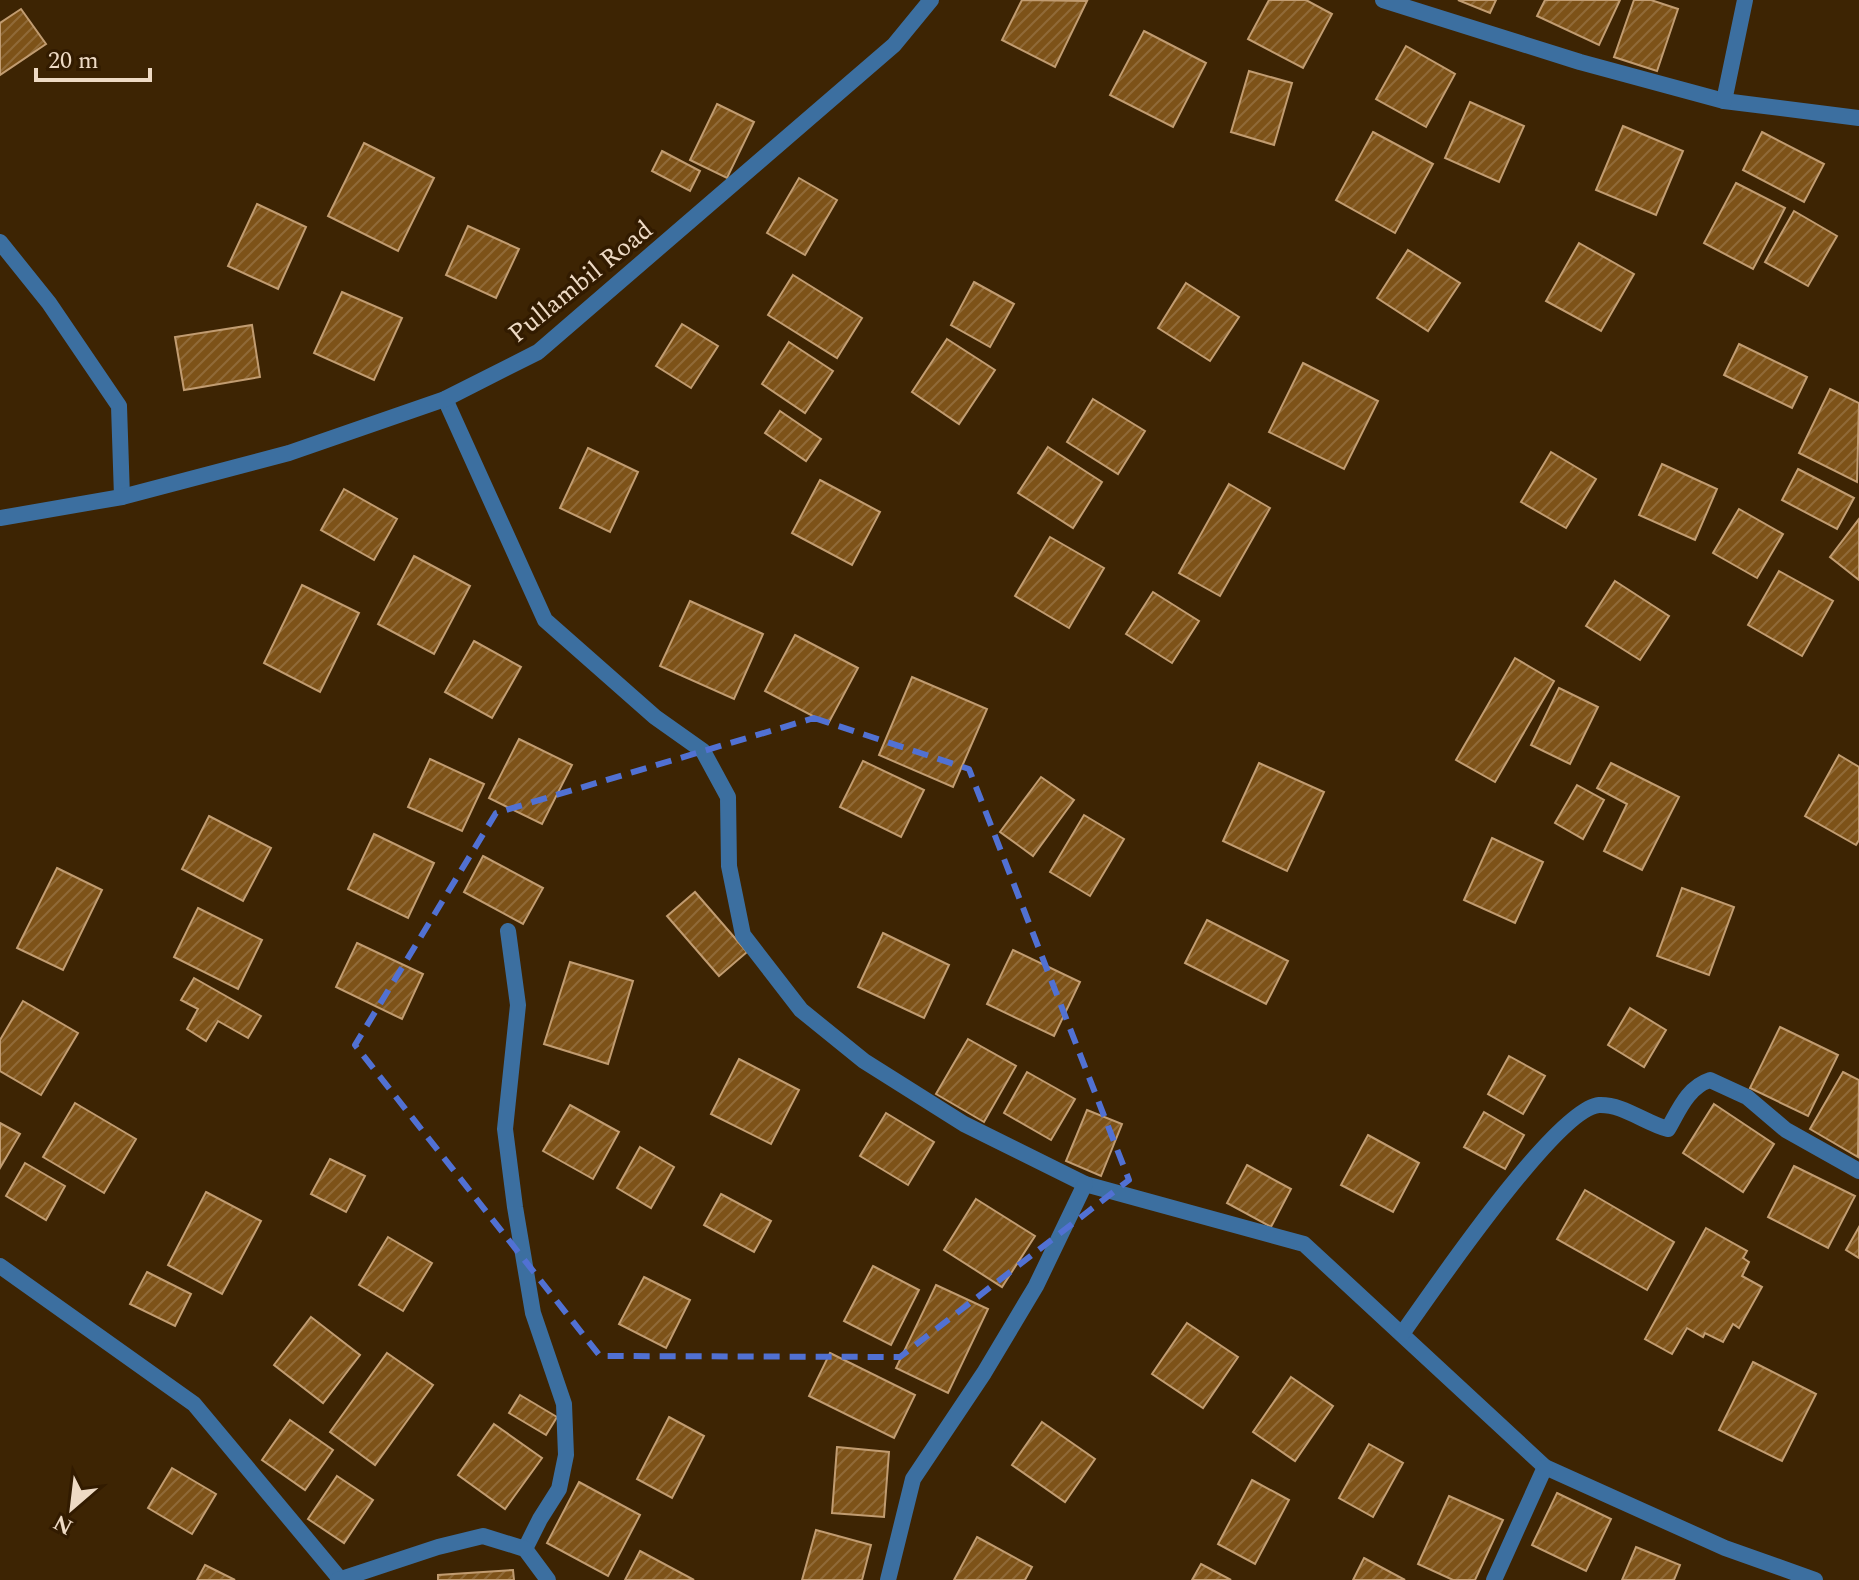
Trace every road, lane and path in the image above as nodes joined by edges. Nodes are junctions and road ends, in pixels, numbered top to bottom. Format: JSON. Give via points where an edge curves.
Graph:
{"nodes":[{"id":1,"x":931,"y":0,"type":"edge"},
{"id":2,"x":1383,"y":0,"type":"edge"},
{"id":3,"x":1745,"y":0,"type":"edge"},
{"id":4,"x":1724,"y":101,"type":"junction"},
{"id":5,"x":1859,"y":118,"type":"edge"},
{"id":6,"x":0,"y":242,"type":"edge"},
{"id":7,"x":445,"y":399,"type":"junction"},
{"id":8,"x":122,"y":497,"type":"junction"},
{"id":9,"x":0,"y":518,"type":"edge"},
{"id":10,"x":508,"y":931,"type":"dead end"},
{"id":11,"x":1859,"y":1171,"type":"edge"},
{"id":12,"x":1085,"y":1184,"type":"junction"},
{"id":13,"x":0,"y":1266,"type":"edge"},
{"id":14,"x":1402,"y":1334,"type":"junction"},
{"id":15,"x":1545,"y":1467,"type":"junction"},
{"id":16,"x":525,"y":1549,"type":"junction"},
{"id":17,"x":339,"y":1579,"type":"edge"},
{"id":18,"x":548,"y":1580,"type":"edge"},
{"id":19,"x":888,"y":1580,"type":"edge"},
{"id":20,"x":1494,"y":1580,"type":"edge"},
{"id":21,"x":1815,"y":1580,"type":"edge"}],
"edges":[{"from":1,"to":7,"type":"street","name":"Pullambil Road","via":[[894,45],[538,352]]},
{"from":2,"to":4,"type":"street"},
{"from":3,"to":4,"type":"street"},
{"from":4,"to":5,"type":"street"},
{"from":6,"to":8,"type":"street","via":[[119,406]]},
{"from":7,"to":8,"type":"street","name":"Pullambil Road","via":[[289,453]]},
{"from":7,"to":12,"type":"street","via":[[545,620],[655,717],[703,751],[728,797],[729,866],[743,935],[801,1010],[864,1061],[964,1124]]},
{"from":8,"to":9,"type":"street","name":"Pullambil Road"},
{"from":10,"to":16,"type":"street","via":[[518,1005],[505,1129],[533,1313],[564,1404],[566,1455],[559,1489]]},
{"from":11,"to":14,"type":"street","via":[[1786,1130],[1747,1097],[1710,1080],[1689,1094],[1668,1129],[1598,1105],[1575,1117],[1501,1196]]},
{"from":12,"to":14,"type":"street","via":[[1304,1244]]},
{"from":12,"to":19,"type":"street","via":[[1036,1286],[913,1479]]},
{"from":13,"to":17,"type":"street","via":[[194,1404]]},
{"from":14,"to":15,"type":"street"},
{"from":15,"to":20,"type":"street"},
{"from":15,"to":21,"type":"street","via":[[1725,1548]]},
{"from":16,"to":17,"type":"street","via":[[483,1536]]},
{"from":16,"to":18,"type":"street"}]}
